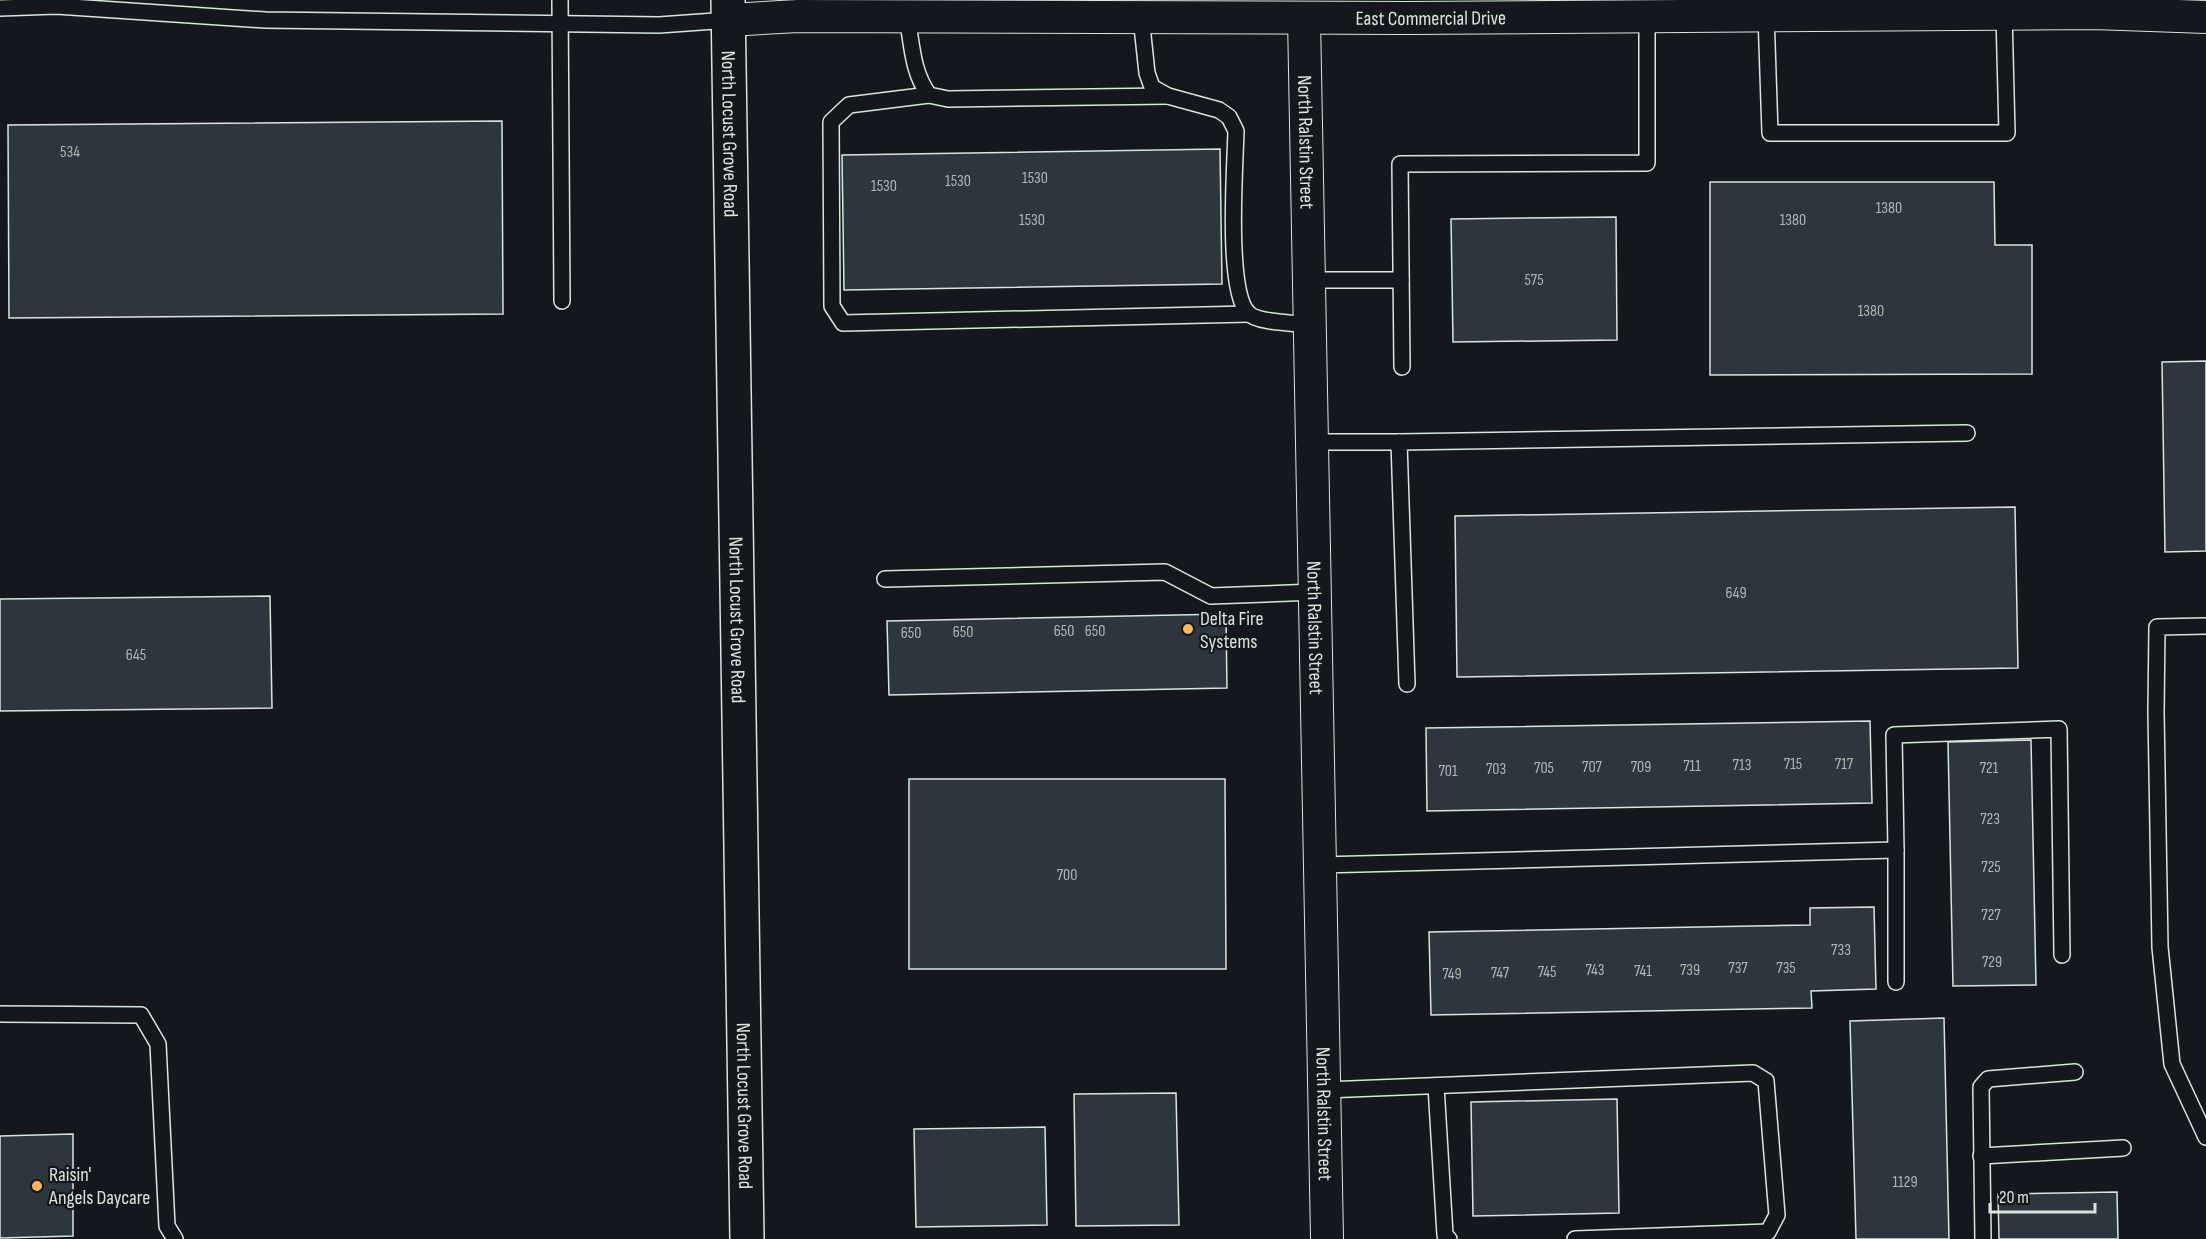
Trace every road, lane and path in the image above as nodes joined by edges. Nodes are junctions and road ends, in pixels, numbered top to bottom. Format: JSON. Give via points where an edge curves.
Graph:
{"nodes":[{"id":1,"x":560,"y":0,"type":"edge"},
{"id":2,"x":2060,"y":7,"type":"edge"},
{"id":3,"x":2139,"y":7,"type":"edge"},
{"id":4,"x":0,"y":8,"type":"edge"},
{"id":5,"x":1533,"y":8,"type":"edge"},
{"id":6,"x":1080,"y":9,"type":"edge"},
{"id":7,"x":1172,"y":9,"type":"edge"},
{"id":8,"x":1407,"y":9,"type":"edge"},
{"id":9,"x":728,"y":10,"type":"edge"},
{"id":10,"x":2004,"y":14,"type":"junction"},
{"id":11,"x":1766,"y":15,"type":"junction"},
{"id":12,"x":1647,"y":16,"type":"junction"},
{"id":13,"x":907,"y":17,"type":"junction"},
{"id":14,"x":1142,"y":17,"type":"junction"},
{"id":15,"x":2206,"y":17,"type":"edge"},
{"id":16,"x":1304,"y":18,"type":"junction"},
{"id":17,"x":561,"y":24,"type":"junction"},
{"id":18,"x":929,"y":94,"type":"junction"},
{"id":19,"x":1168,"y":96,"type":"junction"},
{"id":20,"x":1310,"y":280,"type":"junction"},
{"id":21,"x":1401,"y":280,"type":"junction"},
{"id":22,"x":562,"y":301,"type":"dead end"},
{"id":23,"x":1249,"y":314,"type":"junction"},
{"id":24,"x":1310,"y":325,"type":"junction"},
{"id":25,"x":1402,"y":367,"type":"dead end"},
{"id":26,"x":1967,"y":433,"type":"dead end"},
{"id":27,"x":1399,"y":441,"type":"junction"},
{"id":28,"x":1313,"y":442,"type":"junction"},
{"id":29,"x":885,"y":579,"type":"dead end"},
{"id":30,"x":1315,"y":592,"type":"junction"},
{"id":31,"x":2206,"y":626,"type":"edge"},
{"id":32,"x":1407,"y":684,"type":"dead end"},
{"id":33,"x":1896,"y":850,"type":"junction"},
{"id":34,"x":1320,"y":865,"type":"junction"},
{"id":35,"x":2062,"y":955,"type":"dead end"},
{"id":36,"x":1896,"y":982,"type":"dead end"},
{"id":37,"x":0,"y":1014,"type":"edge"},
{"id":38,"x":2075,"y":1072,"type":"dead end"},
{"id":39,"x":1436,"y":1086,"type":"junction"},
{"id":40,"x":1325,"y":1090,"type":"junction"},
{"id":41,"x":2199,"y":1109,"type":"edge"},
{"id":42,"x":2206,"y":1137,"type":"edge"},
{"id":43,"x":2123,"y":1148,"type":"dead end"},
{"id":44,"x":1981,"y":1156,"type":"junction"},
{"id":45,"x":175,"y":1239,"type":"edge"},
{"id":46,"x":747,"y":1239,"type":"edge"},
{"id":47,"x":1327,"y":1239,"type":"edge"},
{"id":48,"x":1449,"y":1239,"type":"edge"},
{"id":49,"x":1575,"y":1239,"type":"edge"},
{"id":50,"x":1983,"y":1239,"type":"edge"}],
"edges":[{"from":1,"to":17,"type":"lane"},
{"from":2,"to":3,"type":"street","name":"East Commercial Drive"},
{"from":2,"to":10,"type":"street","name":"East Commercial Drive"},
{"from":3,"to":15,"type":"street","name":"East Commercial Drive"},
{"from":4,"to":17,"type":"lane","via":[[56,6],[265,20]]},
{"from":5,"to":8,"type":"street","name":"East Commercial Drive"},
{"from":5,"to":12,"type":"street","name":"East Commercial Drive"},
{"from":6,"to":13,"type":"street","name":"East Commercial Drive"},
{"from":6,"to":14,"type":"street","name":"East Commercial Drive"},
{"from":7,"to":14,"type":"street","name":"East Commercial Drive"},
{"from":7,"to":16,"type":"street","name":"East Commercial Drive"},
{"from":8,"to":16,"type":"street","name":"East Commercial Drive"},
{"from":9,"to":13,"type":"street","name":"East Commercial Drive","via":[[791,16]]},
{"from":9,"to":17,"type":"lane","via":[[659,25]]},
{"from":9,"to":46,"type":"main road","name":"North Locust Grove Road"},
{"from":10,"to":11,"type":"street","name":"East Commercial Drive"},
{"from":10,"to":11,"type":"lane","via":[[2007,132],[1948,133],[1770,133]]},
{"from":11,"to":12,"type":"street","name":"East Commercial Drive"},
{"from":12,"to":21,"type":"lane","via":[[1647,163],[1400,164]]},
{"from":13,"to":18,"type":"lane","via":[[915,70]]},
{"from":14,"to":19,"type":"lane","via":[[1152,87]]},
{"from":16,"to":20,"type":"street","name":"North Ralstin Street"},
{"from":17,"to":22,"type":"lane"},
{"from":18,"to":19,"type":"lane","via":[[948,99]]},
{"from":18,"to":23,"type":"lane","via":[[849,105],[831,122],[832,306],[843,323]]},
{"from":19,"to":23,"type":"lane","via":[[1219,110],[1229,117],[1236,132],[1234,266],[1240,301]]},
{"from":20,"to":21,"type":"lane"},
{"from":20,"to":24,"type":"street","name":"North Ralstin Street"},
{"from":21,"to":25,"type":"lane"},
{"from":23,"to":24,"type":"lane"},
{"from":24,"to":28,"type":"street","name":"North Ralstin Street"},
{"from":26,"to":27,"type":"lane"},
{"from":27,"to":28,"type":"lane"},
{"from":27,"to":32,"type":"lane"},
{"from":28,"to":30,"type":"street","name":"North Ralstin Street"},
{"from":29,"to":30,"type":"lane","via":[[1165,572],[1210,596]]},
{"from":30,"to":34,"type":"street","name":"North Ralstin Street"},
{"from":31,"to":41,"type":"lane","via":[[2157,627],[2160,947],[2172,1064]]},
{"from":33,"to":34,"type":"lane"},
{"from":33,"to":35,"type":"lane","via":[[1894,735],[2059,729]]},
{"from":33,"to":36,"type":"lane"},
{"from":34,"to":40,"type":"street","name":"North Ralstin Street"},
{"from":37,"to":45,"type":"lane","via":[[141,1015],[158,1044],[166,1226]]},
{"from":38,"to":44,"type":"lane","via":[[1988,1079],[1981,1087]]},
{"from":39,"to":40,"type":"lane"},
{"from":39,"to":48,"type":"lane","via":[[1445,1235]]},
{"from":39,"to":49,"type":"lane","via":[[1753,1073],[1766,1081],[1777,1215],[1768,1232]]},
{"from":40,"to":47,"type":"street","name":"North Ralstin Street"},
{"from":41,"to":42,"type":"lane"},
{"from":43,"to":44,"type":"lane"},
{"from":44,"to":50,"type":"lane"}]}
